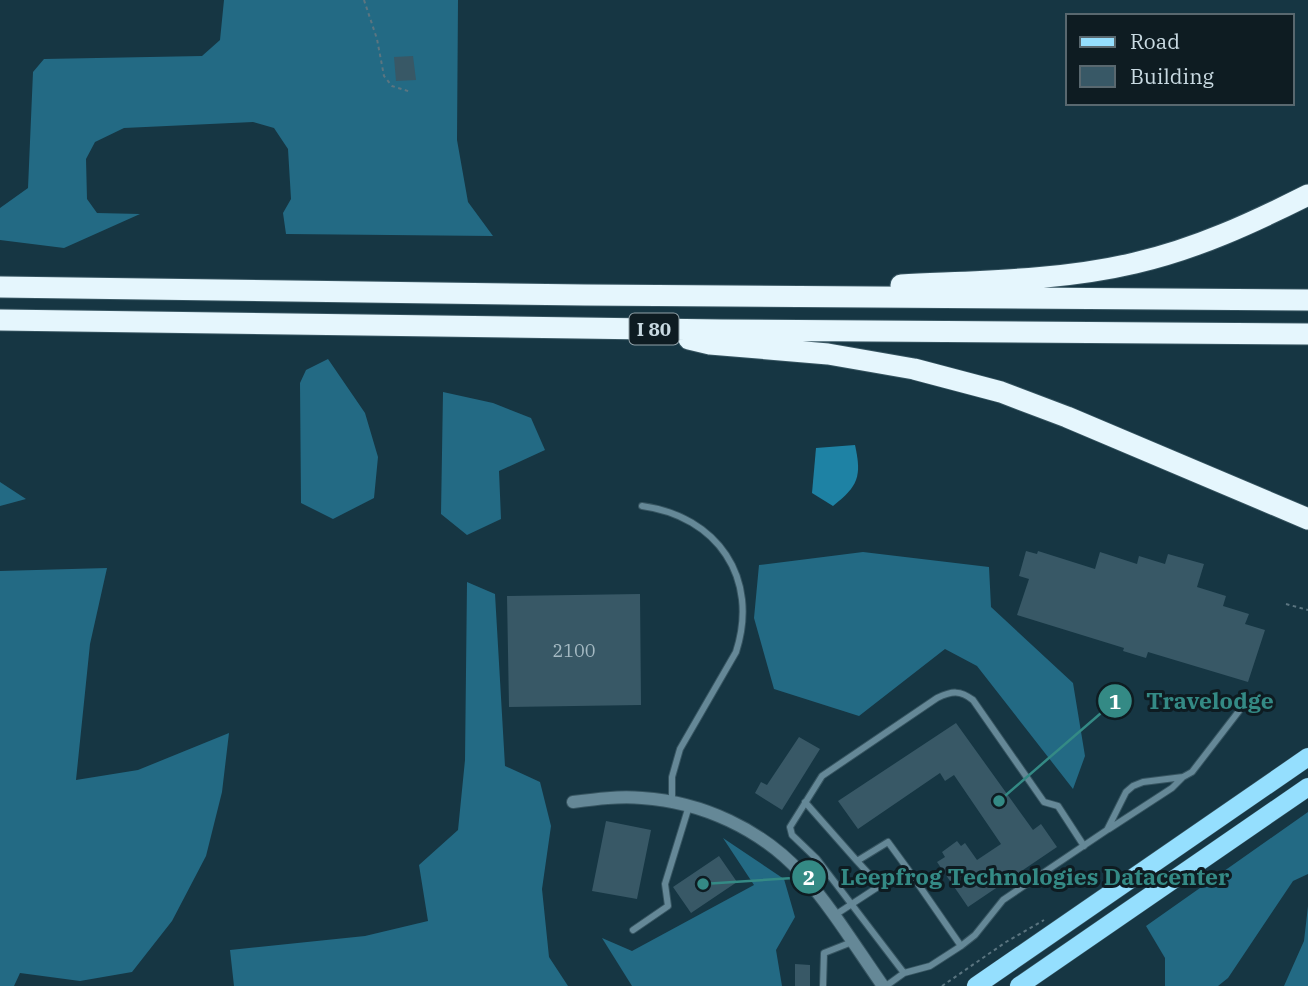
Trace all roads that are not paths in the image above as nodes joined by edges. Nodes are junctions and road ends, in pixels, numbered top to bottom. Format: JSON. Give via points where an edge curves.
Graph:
{"nodes":[{"id":1,"x":1308,"y":195,"type":"edge"},
{"id":2,"x":0,"y":287,"type":"edge"},
{"id":3,"x":818,"y":297,"type":"junction"},
{"id":4,"x":1308,"y":300,"type":"edge"},
{"id":5,"x":0,"y":320,"type":"edge"},
{"id":6,"x":646,"y":328,"type":"junction"},
{"id":7,"x":1308,"y":334,"type":"edge"},
{"id":8,"x":642,"y":506,"type":"dead end"},
{"id":9,"x":1308,"y":519,"type":"edge"},
{"id":10,"x":1239,"y":711,"type":"dead end"},
{"id":11,"x":1308,"y":757,"type":"edge"},
{"id":12,"x":1183,"y":777,"type":"junction"},
{"id":13,"x":1308,"y":787,"type":"edge"},
{"id":14,"x":573,"y":802,"type":"dead end"},
{"id":15,"x":672,"y":802,"type":"junction"},
{"id":16,"x":805,"y":802,"type":"junction"},
{"id":17,"x":689,"y":806,"type":"junction"},
{"id":18,"x":1107,"y":830,"type":"junction"},
{"id":19,"x":1084,"y":846,"type":"junction"},
{"id":20,"x":857,"y":861,"type":"junction"},
{"id":21,"x":907,"y":868,"type":"junction"},
{"id":22,"x":880,"y":886,"type":"junction"},
{"id":23,"x":852,"y":904,"type":"junction"},
{"id":24,"x":834,"y":916,"type":"junction"},
{"id":25,"x":632,"y":930,"type":"dead end"},
{"id":26,"x":852,"y":942,"type":"junction"},
{"id":27,"x":961,"y":946,"type":"junction"},
{"id":28,"x":904,"y":973,"type":"junction"},
{"id":29,"x":823,"y":986,"type":"edge"},
{"id":30,"x":885,"y":986,"type":"edge"},
{"id":31,"x":976,"y":986,"type":"edge"},
{"id":32,"x":1019,"y":986,"type":"edge"}],
"edges":[{"from":1,"to":3,"type":"highway","via":[[1212,240],[1135,263],[1061,275],[889,285]]},
{"from":2,"to":3,"type":"highway","number":"I 80"},
{"from":3,"to":4,"type":"highway","number":"I 80"},
{"from":5,"to":6,"type":"highway","number":"I 80"},
{"from":6,"to":7,"type":"highway","number":"I 80"},
{"from":6,"to":9,"type":"highway","via":[[710,344],[828,354],[914,369],[1000,392]]},
{"from":8,"to":15,"type":"lane","via":[[684,517],[719,544],[736,573],[743,609],[736,652],[675,761]]},
{"from":10,"to":12,"type":"lane","via":[[1200,763]]},
{"from":11,"to":31,"type":"main road"},
{"from":12,"to":18,"type":"lane"},
{"from":12,"to":18,"type":"lane","via":[[1133,786]]},
{"from":13,"to":32,"type":"main road"},
{"from":14,"to":15,"type":"street","via":[[618,797]]},
{"from":15,"to":17,"type":"street"},
{"from":16,"to":19,"type":"lane","via":[[822,776],[937,698],[962,692],[973,700],[1044,802],[1058,806]]},
{"from":16,"to":20,"type":"lane"},
{"from":16,"to":23,"type":"lane","via":[[790,827],[792,835]]},
{"from":17,"to":24,"type":"street","via":[[720,816],[764,841],[801,874]]},
{"from":17,"to":25,"type":"lane","via":[[665,884],[668,906]]},
{"from":18,"to":19,"type":"lane"},
{"from":19,"to":27,"type":"lane","via":[[1003,900]]},
{"from":20,"to":21,"type":"lane","via":[[888,842]]},
{"from":20,"to":22,"type":"lane"},
{"from":21,"to":22,"type":"lane"},
{"from":21,"to":27,"type":"lane"},
{"from":22,"to":23,"type":"lane"},
{"from":23,"to":24,"type":"lane"},
{"from":23,"to":28,"type":"lane"},
{"from":24,"to":26,"type":"street"},
{"from":26,"to":29,"type":"lane","via":[[824,953]]},
{"from":26,"to":30,"type":"street"},
{"from":27,"to":28,"type":"lane","via":[[930,966]]},
{"from":28,"to":30,"type":"lane"}]}
